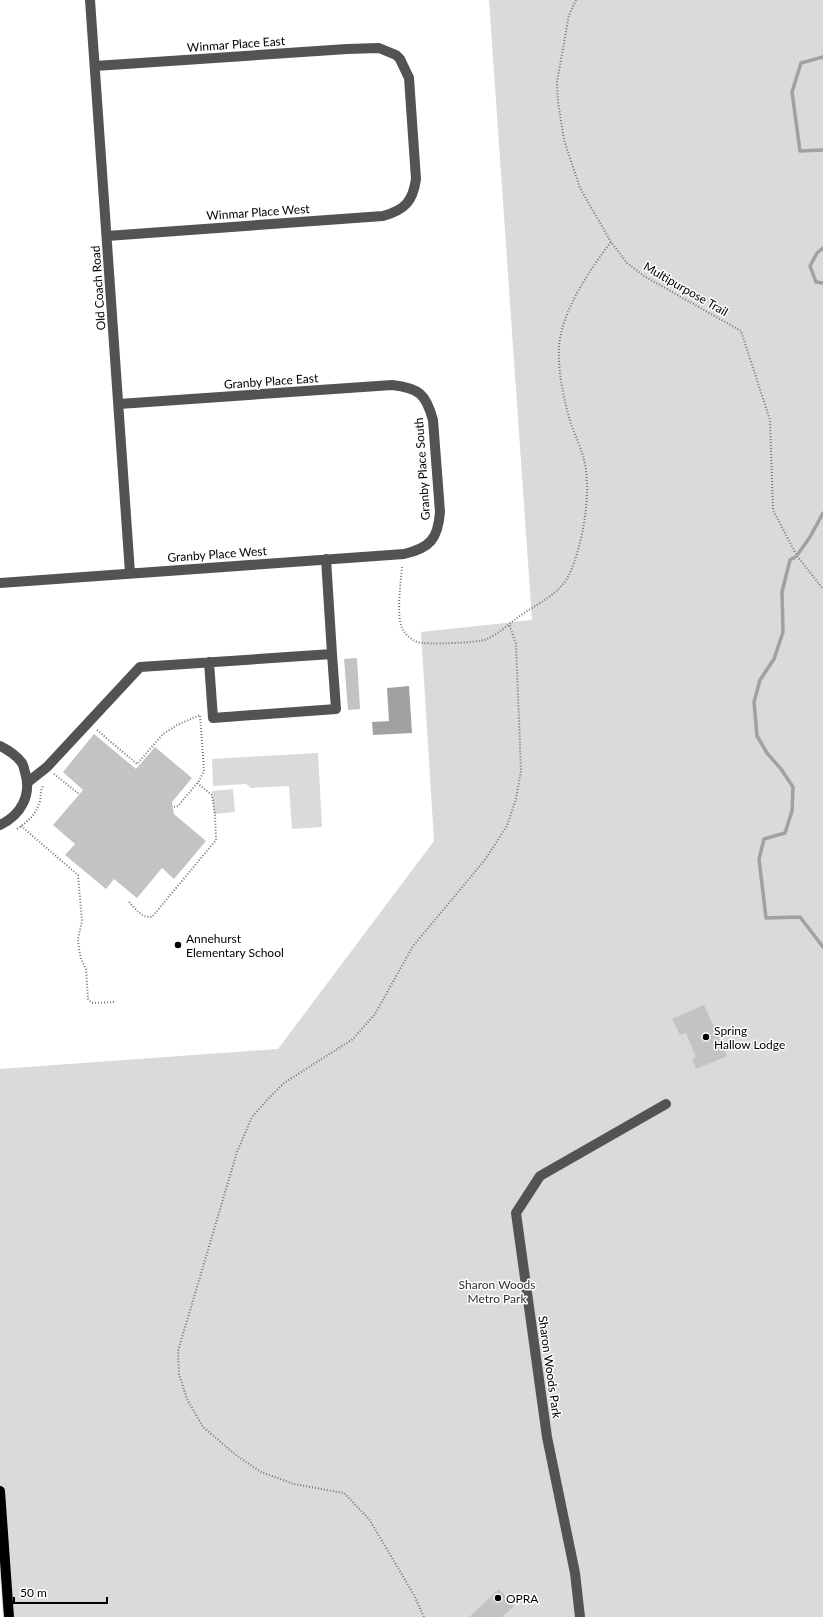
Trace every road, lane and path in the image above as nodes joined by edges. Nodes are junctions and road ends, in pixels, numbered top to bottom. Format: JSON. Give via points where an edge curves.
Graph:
{"nodes":[{"id":1,"x":90,"y":0,"type":"edge"},
{"id":2,"x":576,"y":0,"type":"edge"},
{"id":3,"x":95,"y":66,"type":"junction"},
{"id":4,"x":406,"y":204,"type":"joint"},
{"id":5,"x":108,"y":236,"type":"junction"},
{"id":6,"x":611,"y":242,"type":"junction"},
{"id":7,"x":422,"y":395,"type":"joint"},
{"id":8,"x":119,"y":404,"type":"junction"},
{"id":9,"x":432,"y":541,"type":"joint"},
{"id":10,"x":326,"y":559,"type":"junction"},
{"id":11,"x":402,"y":567,"type":"dead end"},
{"id":12,"x":130,"y":574,"type":"junction"},
{"id":13,"x":0,"y":583,"type":"edge"},
{"id":14,"x":823,"y":589,"type":"edge"},
{"id":15,"x":509,"y":624,"type":"junction"},
{"id":16,"x":332,"y":654,"type":"junction"},
{"id":17,"x":209,"y":662,"type":"junction"},
{"id":18,"x":94,"y":728,"type":"dead end"},
{"id":19,"x":0,"y":746,"type":"edge"},
{"id":20,"x":48,"y":779,"type":"dead end"},
{"id":21,"x":28,"y":782,"type":"junction"},
{"id":22,"x":197,"y":783,"type":"junction"},
{"id":23,"x":45,"y":784,"type":"dead end"},
{"id":24,"x":79,"y":794,"type":"dead end"},
{"id":25,"x":173,"y":807,"type":"dead end"},
{"id":26,"x":0,"y":825,"type":"edge"},
{"id":27,"x":21,"y":826,"type":"junction"},
{"id":28,"x":15,"y":830,"type":"dead end"},
{"id":29,"x":129,"y":902,"type":"dead end"},
{"id":30,"x":115,"y":1002,"type":"dead end"},
{"id":31,"x":666,"y":1104,"type":"dead end"},
{"id":32,"x":0,"y":1491,"type":"edge"},
{"id":33,"x":9,"y":1617,"type":"edge"},
{"id":34,"x":424,"y":1617,"type":"edge"},
{"id":35,"x":580,"y":1617,"type":"edge"}],
"edges":[{"from":1,"to":3,"type":"street","name":"Old Coach Road"},
{"from":2,"to":6,"type":"path","name":"Multipurpose Trail","via":[[569,15],[562,50],[557,82],[558,102],[564,140],[580,188]]},
{"from":3,"to":4,"type":"street","name":"Winmar Place East","via":[[347,49],[379,48],[396,55],[409,78],[416,179],[414,193]]},
{"from":3,"to":5,"type":"street","name":"Old Coach Road"},
{"from":4,"to":5,"type":"street","name":"Winmar Place West","via":[[396,213],[383,216]]},
{"from":5,"to":8,"type":"street","name":"Old Coach Road"},
{"from":6,"to":14,"type":"path","name":"Multipurpose Trail","via":[[627,263],[644,276],[741,331],[770,420],[773,510],[797,556]]},
{"from":6,"to":15,"type":"path","via":[[574,302],[564,324],[559,347],[564,396],[585,464],[587,494],[581,538],[570,573],[555,592]]},
{"from":7,"to":8,"type":"street","name":"Granby Place East","via":[[408,387],[392,385]]},
{"from":7,"to":9,"type":"street","name":"Granby Place South","via":[[430,406],[433,420],[440,512],[439,528]]},
{"from":8,"to":12,"type":"street","name":"Old Coach Road"},
{"from":9,"to":10,"type":"street","name":"Granby Place West","via":[[419,550],[404,554]]},
{"from":10,"to":12,"type":"street","name":"Granby Place West"},
{"from":10,"to":16,"type":"street"},
{"from":11,"to":15,"type":"path","via":[[399,619],[402,629],[409,638],[419,643],[474,642],[486,639]]},
{"from":12,"to":13,"type":"street","name":"Granby Place West"},
{"from":15,"to":34,"type":"path","via":[[516,644],[521,771],[516,799],[507,826],[484,861],[413,946],[375,1014],[352,1039],[284,1083],[252,1117],[237,1152],[178,1351],[179,1374],[187,1398],[203,1427],[261,1472],[294,1484],[344,1493],[369,1519],[414,1595]]},
{"from":16,"to":17,"type":"street"},
{"from":16,"to":17,"type":"street","via":[[336,709],[214,718]]},
{"from":17,"to":21,"type":"street","via":[[140,667],[46,767]]},
{"from":18,"to":22,"type":"path","via":[[137,764],[163,734],[200,715],[204,771]]},
{"from":19,"to":21,"type":"street","via":[[22,764]]},
{"from":20,"to":24,"type":"path","via":[[54,773]]},
{"from":21,"to":26,"type":"street","via":[[26,801],[16,816]]},
{"from":22,"to":25,"type":"path","via":[[178,806]]},
{"from":22,"to":29,"type":"path","via":[[212,795],[216,840],[152,918],[146,918]]},
{"from":23,"to":27,"type":"path","via":[[41,788],[35,814]]},
{"from":27,"to":28,"type":"path"},
{"from":27,"to":30,"type":"path","via":[[78,875],[82,921],[78,939],[81,959],[86,969],[88,999],[92,1003]]},
{"from":31,"to":35,"type":"street","name":"Sharon Woods Park","via":[[540,1176],[516,1213],[546,1431],[575,1573]]},
{"from":32,"to":33,"type":"main road"}]}
